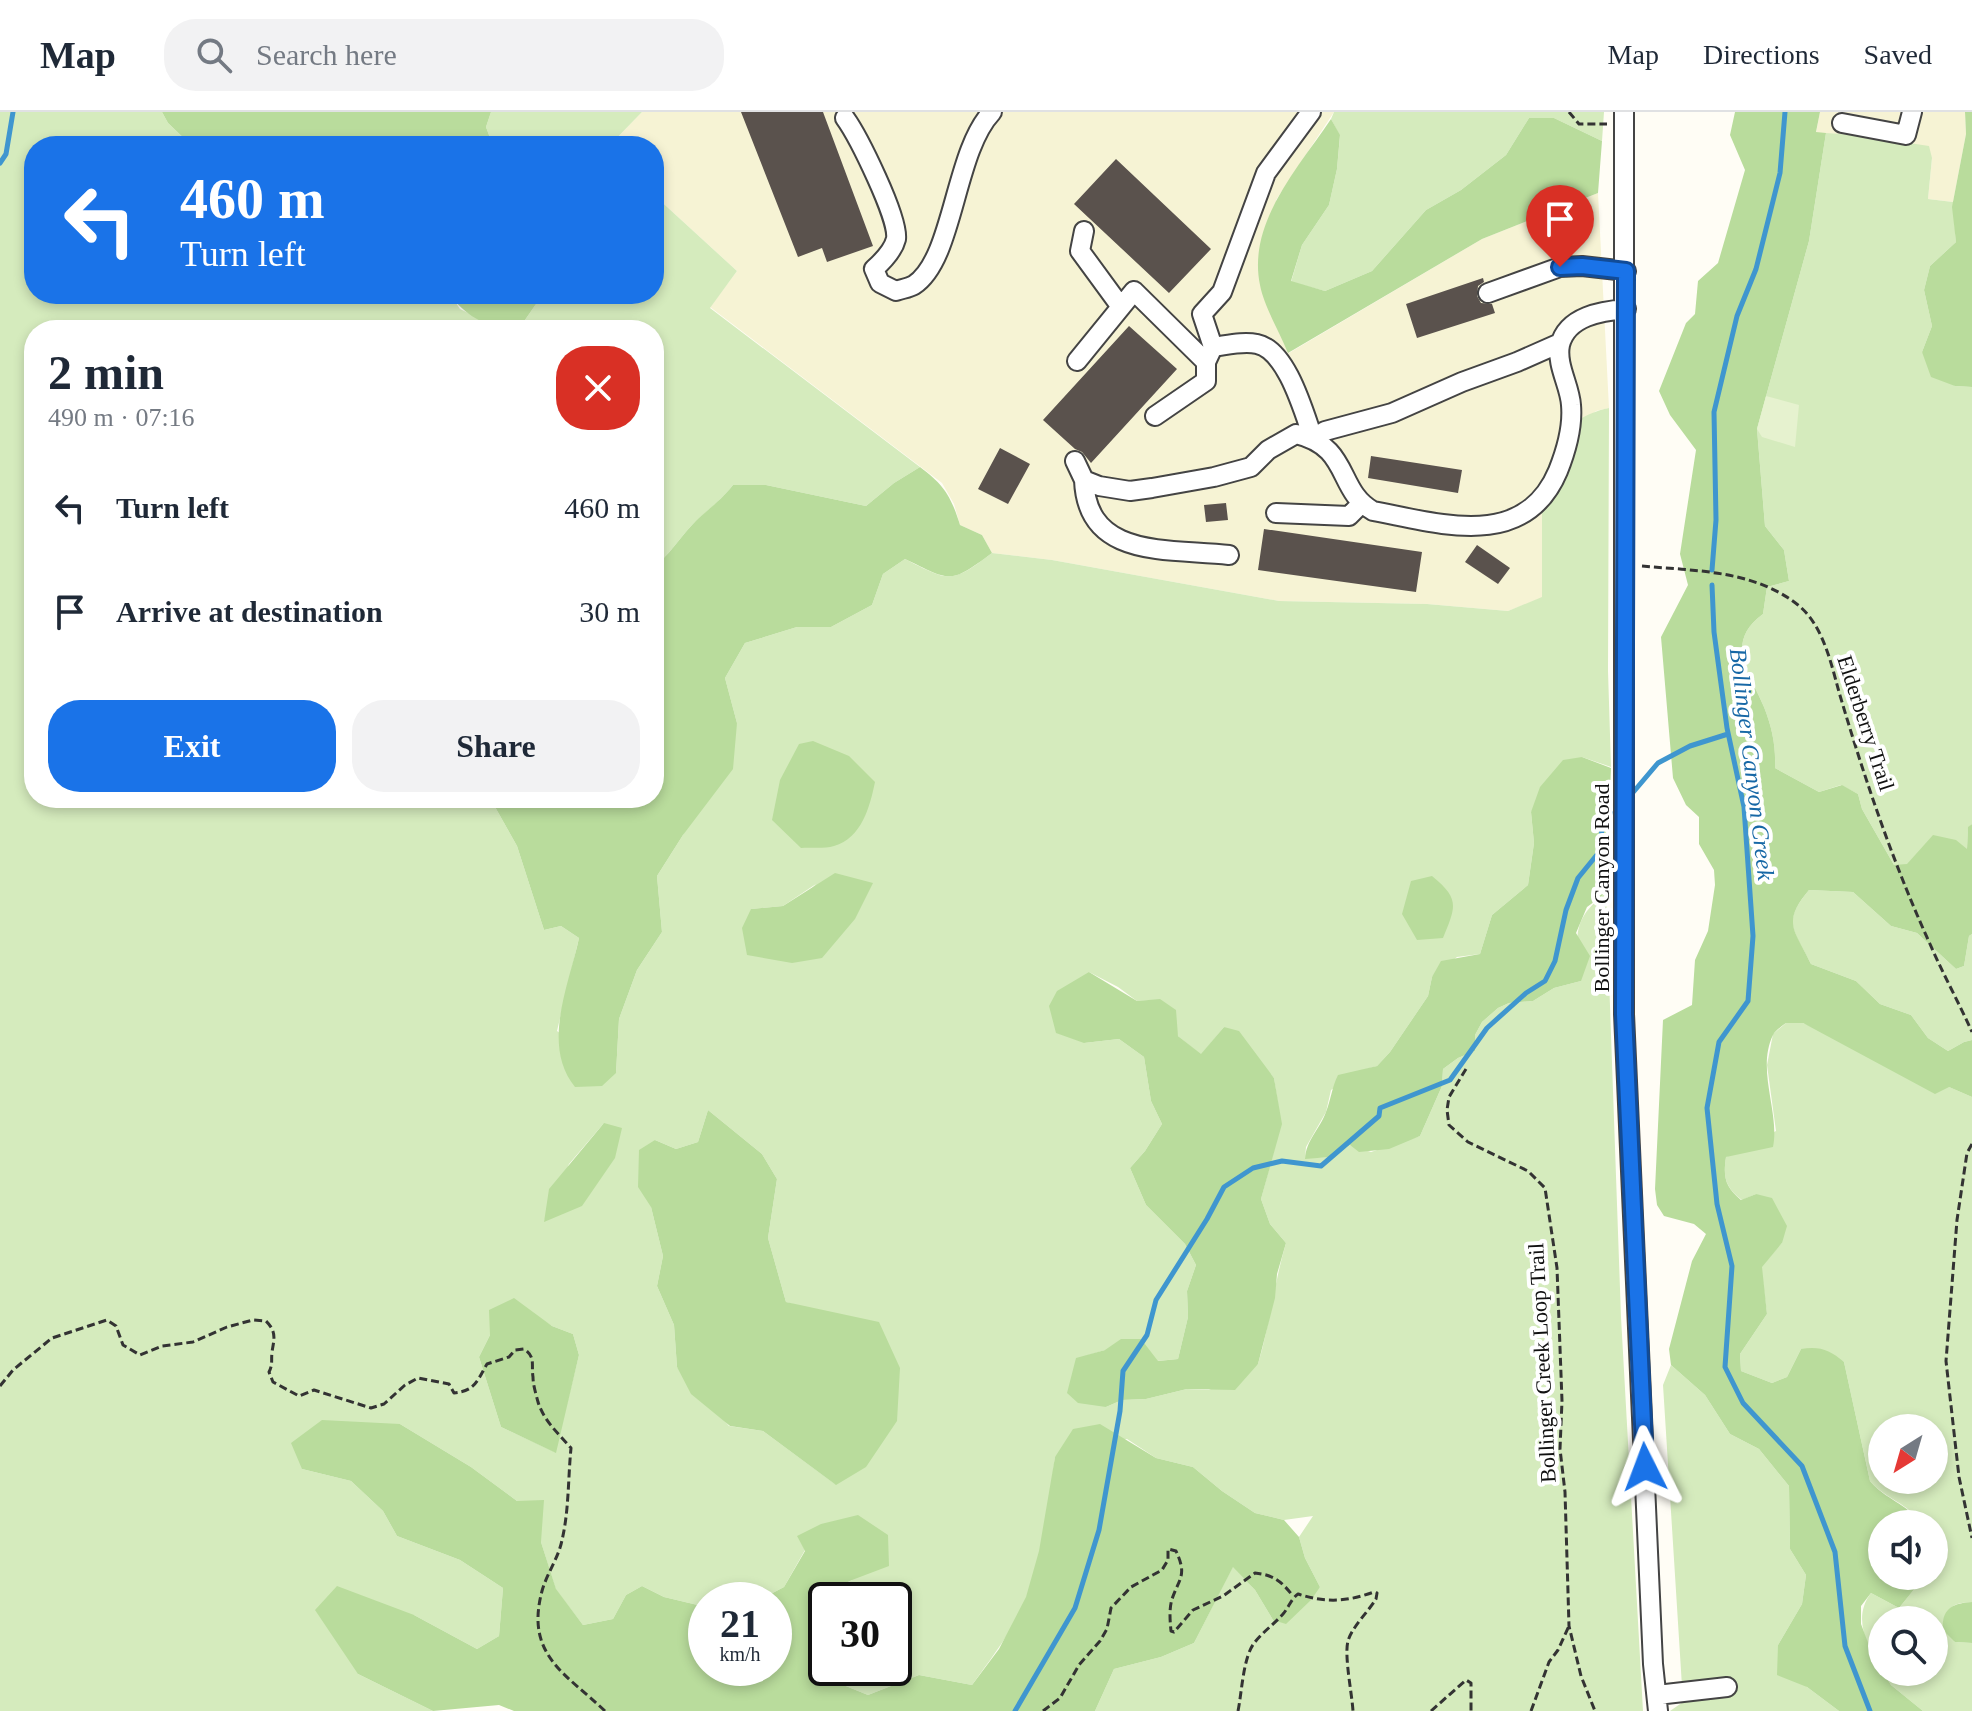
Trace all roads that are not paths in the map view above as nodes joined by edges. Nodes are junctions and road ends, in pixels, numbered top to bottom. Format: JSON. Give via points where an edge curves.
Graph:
{"nodes":[{"id":1,"x":992,"y":112,"type":"edge"},
{"id":2,"x":1311,"y":112,"type":"edge"},
{"id":3,"x":1912,"y":112,"type":"edge"},
{"id":4,"x":1624,"y":116,"type":"edge"},
{"id":5,"x":845,"y":118,"type":"dead end"},
{"id":6,"x":1842,"y":123,"type":"dead end"},
{"id":7,"x":1084,"y":231,"type":"dead end"},
{"id":8,"x":1626,"y":271,"type":"junction"},
{"id":9,"x":1488,"y":293,"type":"dead end"},
{"id":10,"x":1121,"y":307,"type":"junction"},
{"id":11,"x":1626,"y":309,"type":"junction"},
{"id":12,"x":1560,"y":343,"type":"junction"},
{"id":13,"x":1210,"y":355,"type":"junction"},
{"id":14,"x":1077,"y":361,"type":"dead end"},
{"id":15,"x":1155,"y":416,"type":"dead end"},
{"id":16,"x":1313,"y":438,"type":"junction"},
{"id":17,"x":1075,"y":461,"type":"dead end"},
{"id":18,"x":1084,"y":480,"type":"junction"},
{"id":19,"x":1361,"y":504,"type":"junction"},
{"id":20,"x":1276,"y":513,"type":"dead end"},
{"id":21,"x":1229,"y":555,"type":"dead end"},
{"id":22,"x":1727,"y":1687,"type":"dead end"},
{"id":23,"x":1657,"y":1703,"type":"edge"}],
"edges":[{"from":1,"to":5,"type":"street","via":[[967,154],[928,269],[914,285],[896,291],[880,283],[874,269],[886,259],[896,237],[888,205]]},
{"from":2,"to":13,"type":"street","via":[[1266,173],[1222,292],[1202,314]]},
{"from":3,"to":6,"type":"street","via":[[1906,135]]},
{"from":4,"to":8,"type":"street","name":"Bollinger Canyon Road"},
{"from":7,"to":10,"type":"street","via":[[1080,251]]},
{"from":8,"to":9,"type":"street","via":[[1560,267]]},
{"from":8,"to":11,"type":"street","name":"Bollinger Canyon Road"},
{"from":10,"to":13,"type":"street","via":[[1134,291]]},
{"from":10,"to":14,"type":"street"},
{"from":11,"to":12,"type":"street","via":[[1595,312],[1575,323]]},
{"from":11,"to":23,"type":"street","name":"Bollinger Canyon Road","via":[[1624,1014]]},
{"from":12,"to":16,"type":"street","via":[[1392,413]]},
{"from":12,"to":19,"type":"street","via":[[1571,405],[1569,438],[1542,498],[1501,524],[1454,527]]},
{"from":13,"to":15,"type":"street","via":[[1206,381]]},
{"from":13,"to":16,"type":"street","via":[[1240,343],[1260,344],[1278,357]]},
{"from":16,"to":18,"type":"street","via":[[1296,434],[1251,467],[1214,477],[1130,491]]},
{"from":16,"to":19,"type":"street","via":[[1341,465]]},
{"from":17,"to":18,"type":"street"},
{"from":18,"to":21,"type":"street","via":[[1087,507],[1115,539],[1157,549]]},
{"from":19,"to":20,"type":"street","via":[[1349,516]]},
{"from":22,"to":23,"type":"street"}]}
